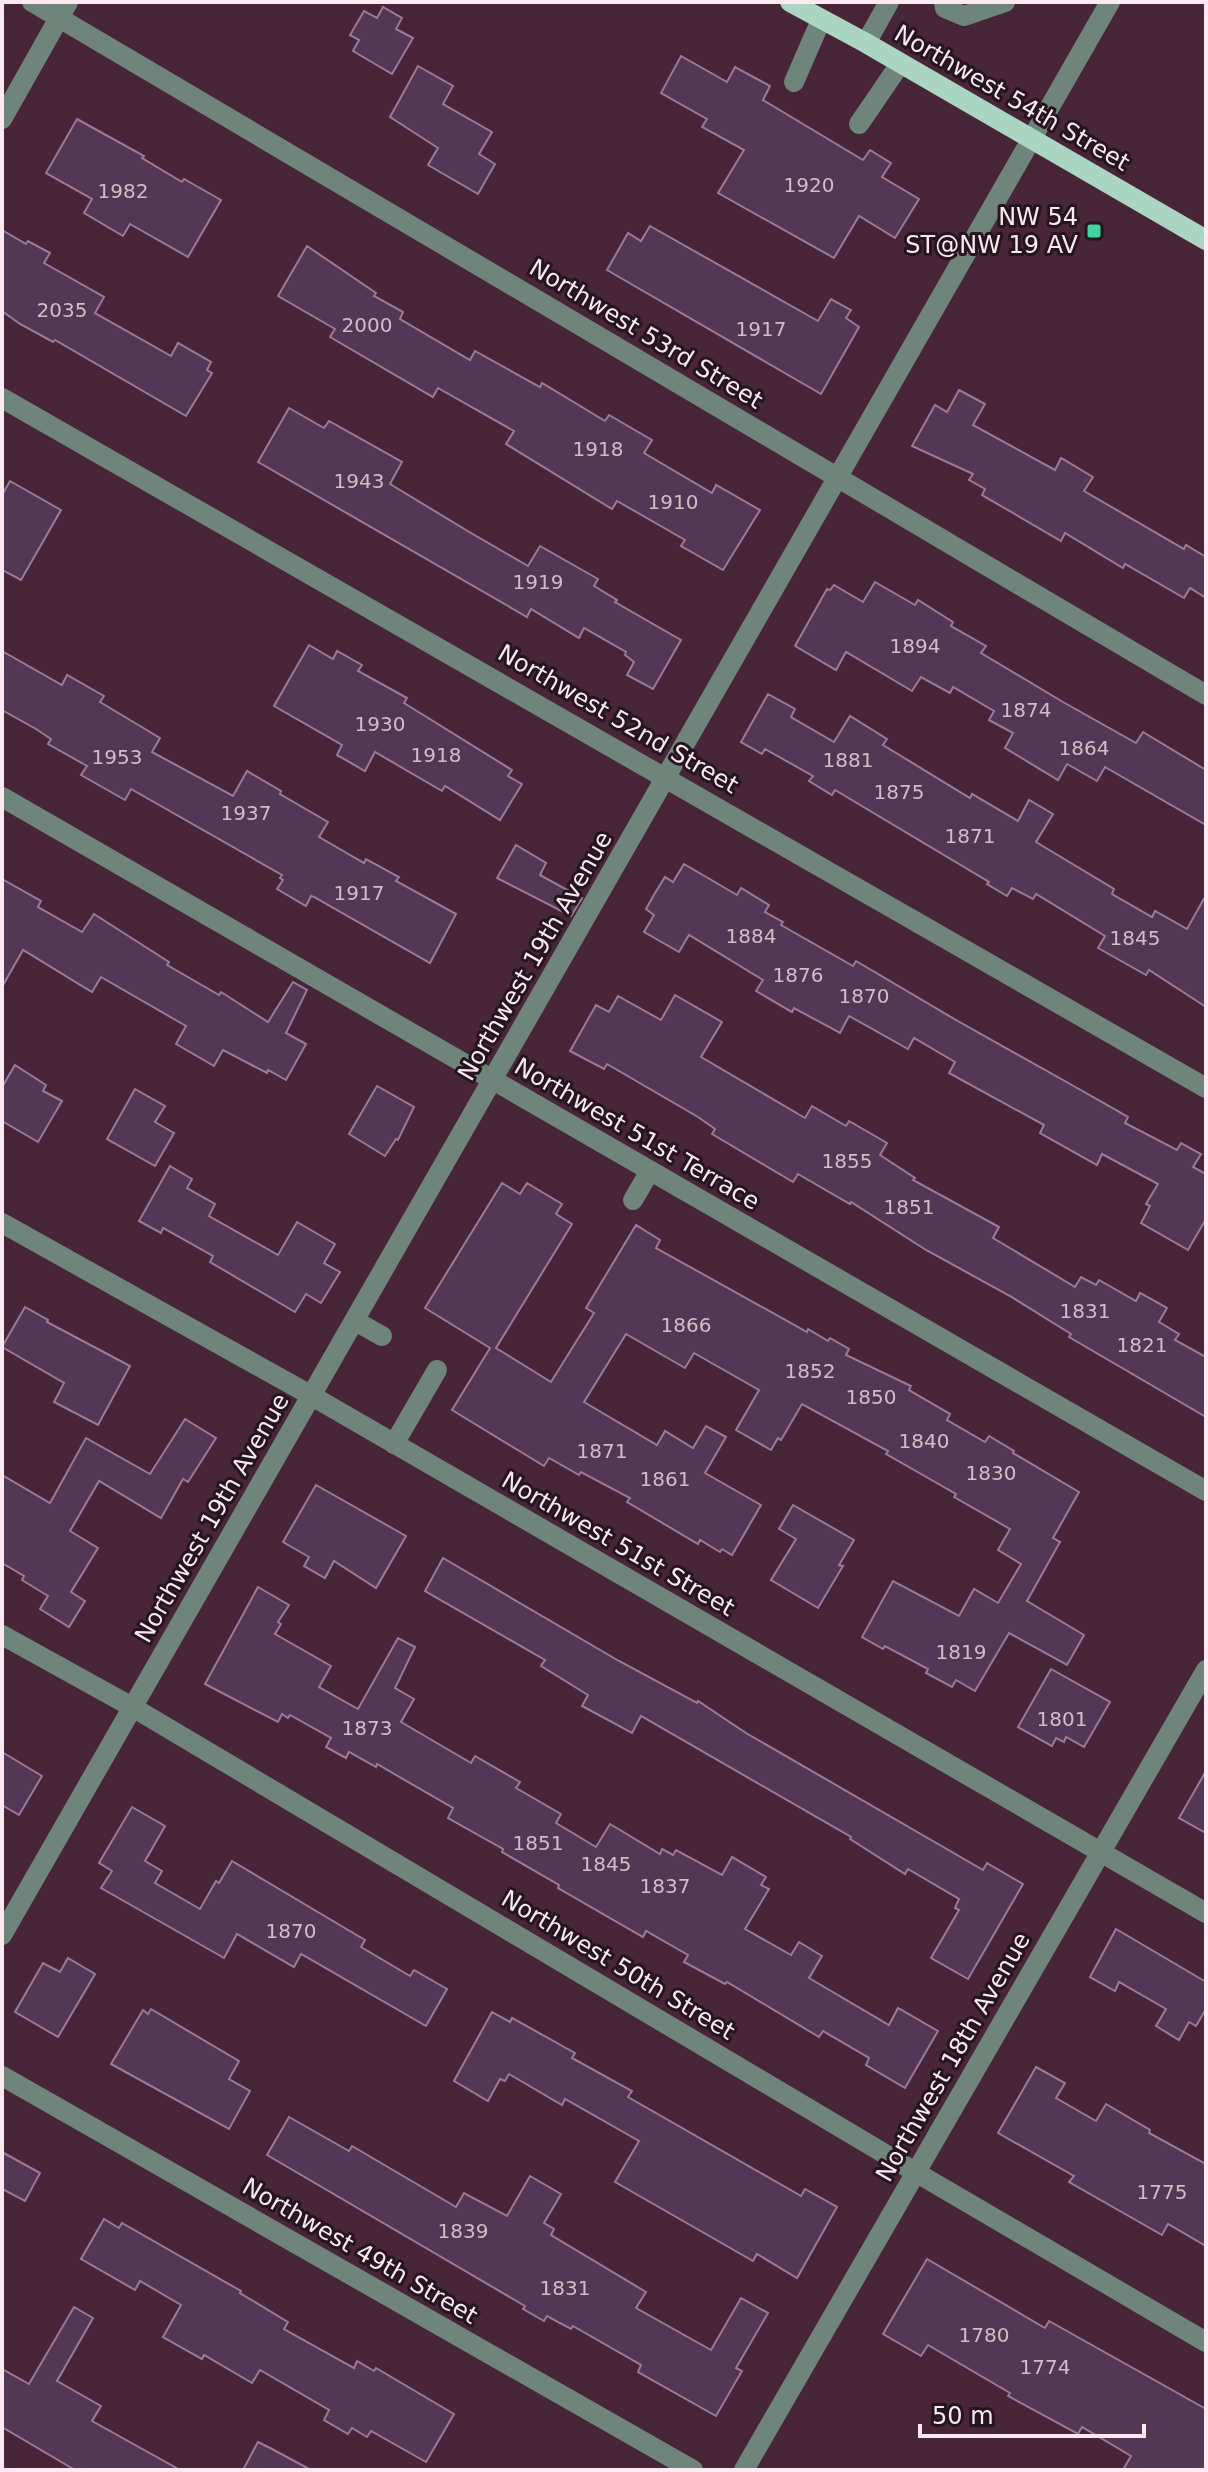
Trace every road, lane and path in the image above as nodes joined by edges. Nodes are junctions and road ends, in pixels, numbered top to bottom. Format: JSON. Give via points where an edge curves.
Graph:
{"nodes":[{"id":1,"x":32,"y":2,"type":"edge"},
{"id":2,"x":790,"y":2,"type":"edge"},
{"id":3,"x":889,"y":2,"type":"edge"},
{"id":4,"x":944,"y":2,"type":"edge"},
{"id":5,"x":1110,"y":2,"type":"edge"},
{"id":6,"x":993,"y":4,"type":"edge"},
{"id":7,"x":64,"y":10,"type":"edge"},
{"id":8,"x":821,"y":20,"type":"junction"},
{"id":9,"x":866,"y":43,"type":"junction"},
{"id":10,"x":900,"y":64,"type":"junction"},
{"id":11,"x":794,"y":82,"type":"dead end"},
{"id":12,"x":2,"y":119,"type":"edge"},
{"id":13,"x":859,"y":124,"type":"dead end"},
{"id":14,"x":1032,"y":140,"type":"junction"},
{"id":15,"x":1206,"y":240,"type":"edge"},
{"id":16,"x":2,"y":398,"type":"edge"},
{"id":17,"x":838,"y":478,"type":"junction"},
{"id":18,"x":1206,"y":695,"type":"edge"},
{"id":19,"x":667,"y":777,"type":"junction"},
{"id":20,"x":2,"y":797,"type":"edge"},
{"id":21,"x":493,"y":1082,"type":"junction"},
{"id":22,"x":1206,"y":1088,"type":"edge"},
{"id":23,"x":650,"y":1171,"type":"junction"},
{"id":24,"x":633,"y":1200,"type":"dead end"},
{"id":25,"x":2,"y":1223,"type":"edge"},
{"id":26,"x":355,"y":1321,"type":"junction"},
{"id":27,"x":382,"y":1336,"type":"dead end"},
{"id":28,"x":437,"y":1370,"type":"dead end"},
{"id":29,"x":312,"y":1396,"type":"junction"},
{"id":30,"x":394,"y":1444,"type":"junction"},
{"id":31,"x":1206,"y":1491,"type":"edge"},
{"id":32,"x":2,"y":1635,"type":"edge"},
{"id":33,"x":1206,"y":1670,"type":"edge"},
{"id":34,"x":134,"y":1708,"type":"junction"},
{"id":35,"x":1099,"y":1853,"type":"junction"},
{"id":36,"x":1206,"y":1913,"type":"edge"},
{"id":37,"x":2,"y":1935,"type":"edge"},
{"id":38,"x":2,"y":2076,"type":"edge"},
{"id":39,"x":917,"y":2173,"type":"junction"},
{"id":40,"x":1206,"y":2342,"type":"edge"},
{"id":41,"x":693,"y":2470,"type":"edge"},
{"id":42,"x":744,"y":2470,"type":"edge"}],
"edges":[{"from":1,"to":7,"type":"street","name":"Northwest 53rd Street"},
{"from":2,"to":8,"type":"main road","name":"Northwest 54th Street"},
{"from":3,"to":9,"type":"street"},
{"from":4,"to":6,"type":"street","via":[[945,8],[964,16]]},
{"from":5,"to":14,"type":"street","name":"Northwest 19th Avenue"},
{"from":7,"to":12,"type":"street"},
{"from":7,"to":17,"type":"street","name":"Northwest 53rd Street"},
{"from":8,"to":9,"type":"main road","name":"Northwest 54th Street"},
{"from":8,"to":11,"type":"street"},
{"from":9,"to":10,"type":"main road","name":"Northwest 54th Street"},
{"from":10,"to":13,"type":"street"},
{"from":10,"to":14,"type":"main road","name":"Northwest 54th Street"},
{"from":14,"to":15,"type":"main road","name":"Northwest 54th Street"},
{"from":14,"to":17,"type":"street","name":"Northwest 19th Avenue"},
{"from":16,"to":19,"type":"street","name":"Northwest 52nd Street"},
{"from":17,"to":18,"type":"street","name":"Northwest 53rd Street"},
{"from":17,"to":19,"type":"street","name":"Northwest 19th Avenue"},
{"from":19,"to":21,"type":"street","name":"Northwest 19th Avenue"},
{"from":19,"to":22,"type":"street","name":"Northwest 52nd Street"},
{"from":20,"to":21,"type":"street","name":"Northwest 51st Terrace"},
{"from":21,"to":23,"type":"street","name":"Northwest 51st Terrace"},
{"from":21,"to":26,"type":"street","name":"Northwest 19th Avenue"},
{"from":23,"to":24,"type":"street"},
{"from":23,"to":31,"type":"street","name":"Northwest 51st Terrace"},
{"from":25,"to":29,"type":"street","name":"Northwest 51st Street"},
{"from":26,"to":27,"type":"street"},
{"from":26,"to":29,"type":"street","name":"Northwest 19th Avenue"},
{"from":28,"to":30,"type":"street"},
{"from":29,"to":30,"type":"street","name":"Northwest 51st Street"},
{"from":29,"to":34,"type":"street","name":"Northwest 19th Avenue"},
{"from":30,"to":35,"type":"street","name":"Northwest 51st Street"},
{"from":32,"to":34,"type":"street","name":"Northwest 50th Street"},
{"from":33,"to":35,"type":"street","name":"Northwest 18th Avenue"},
{"from":34,"to":37,"type":"street","name":"Northwest 19th Avenue"},
{"from":34,"to":39,"type":"street","name":"Northwest 50th Street"},
{"from":35,"to":36,"type":"street","name":"Northwest 51st Street"},
{"from":35,"to":39,"type":"street","name":"Northwest 18th Avenue"},
{"from":38,"to":41,"type":"street","name":"Northwest 49th Street"},
{"from":39,"to":40,"type":"street","name":"Northwest 50th Street"},
{"from":39,"to":42,"type":"street","name":"Northwest 18th Avenue"}]}
